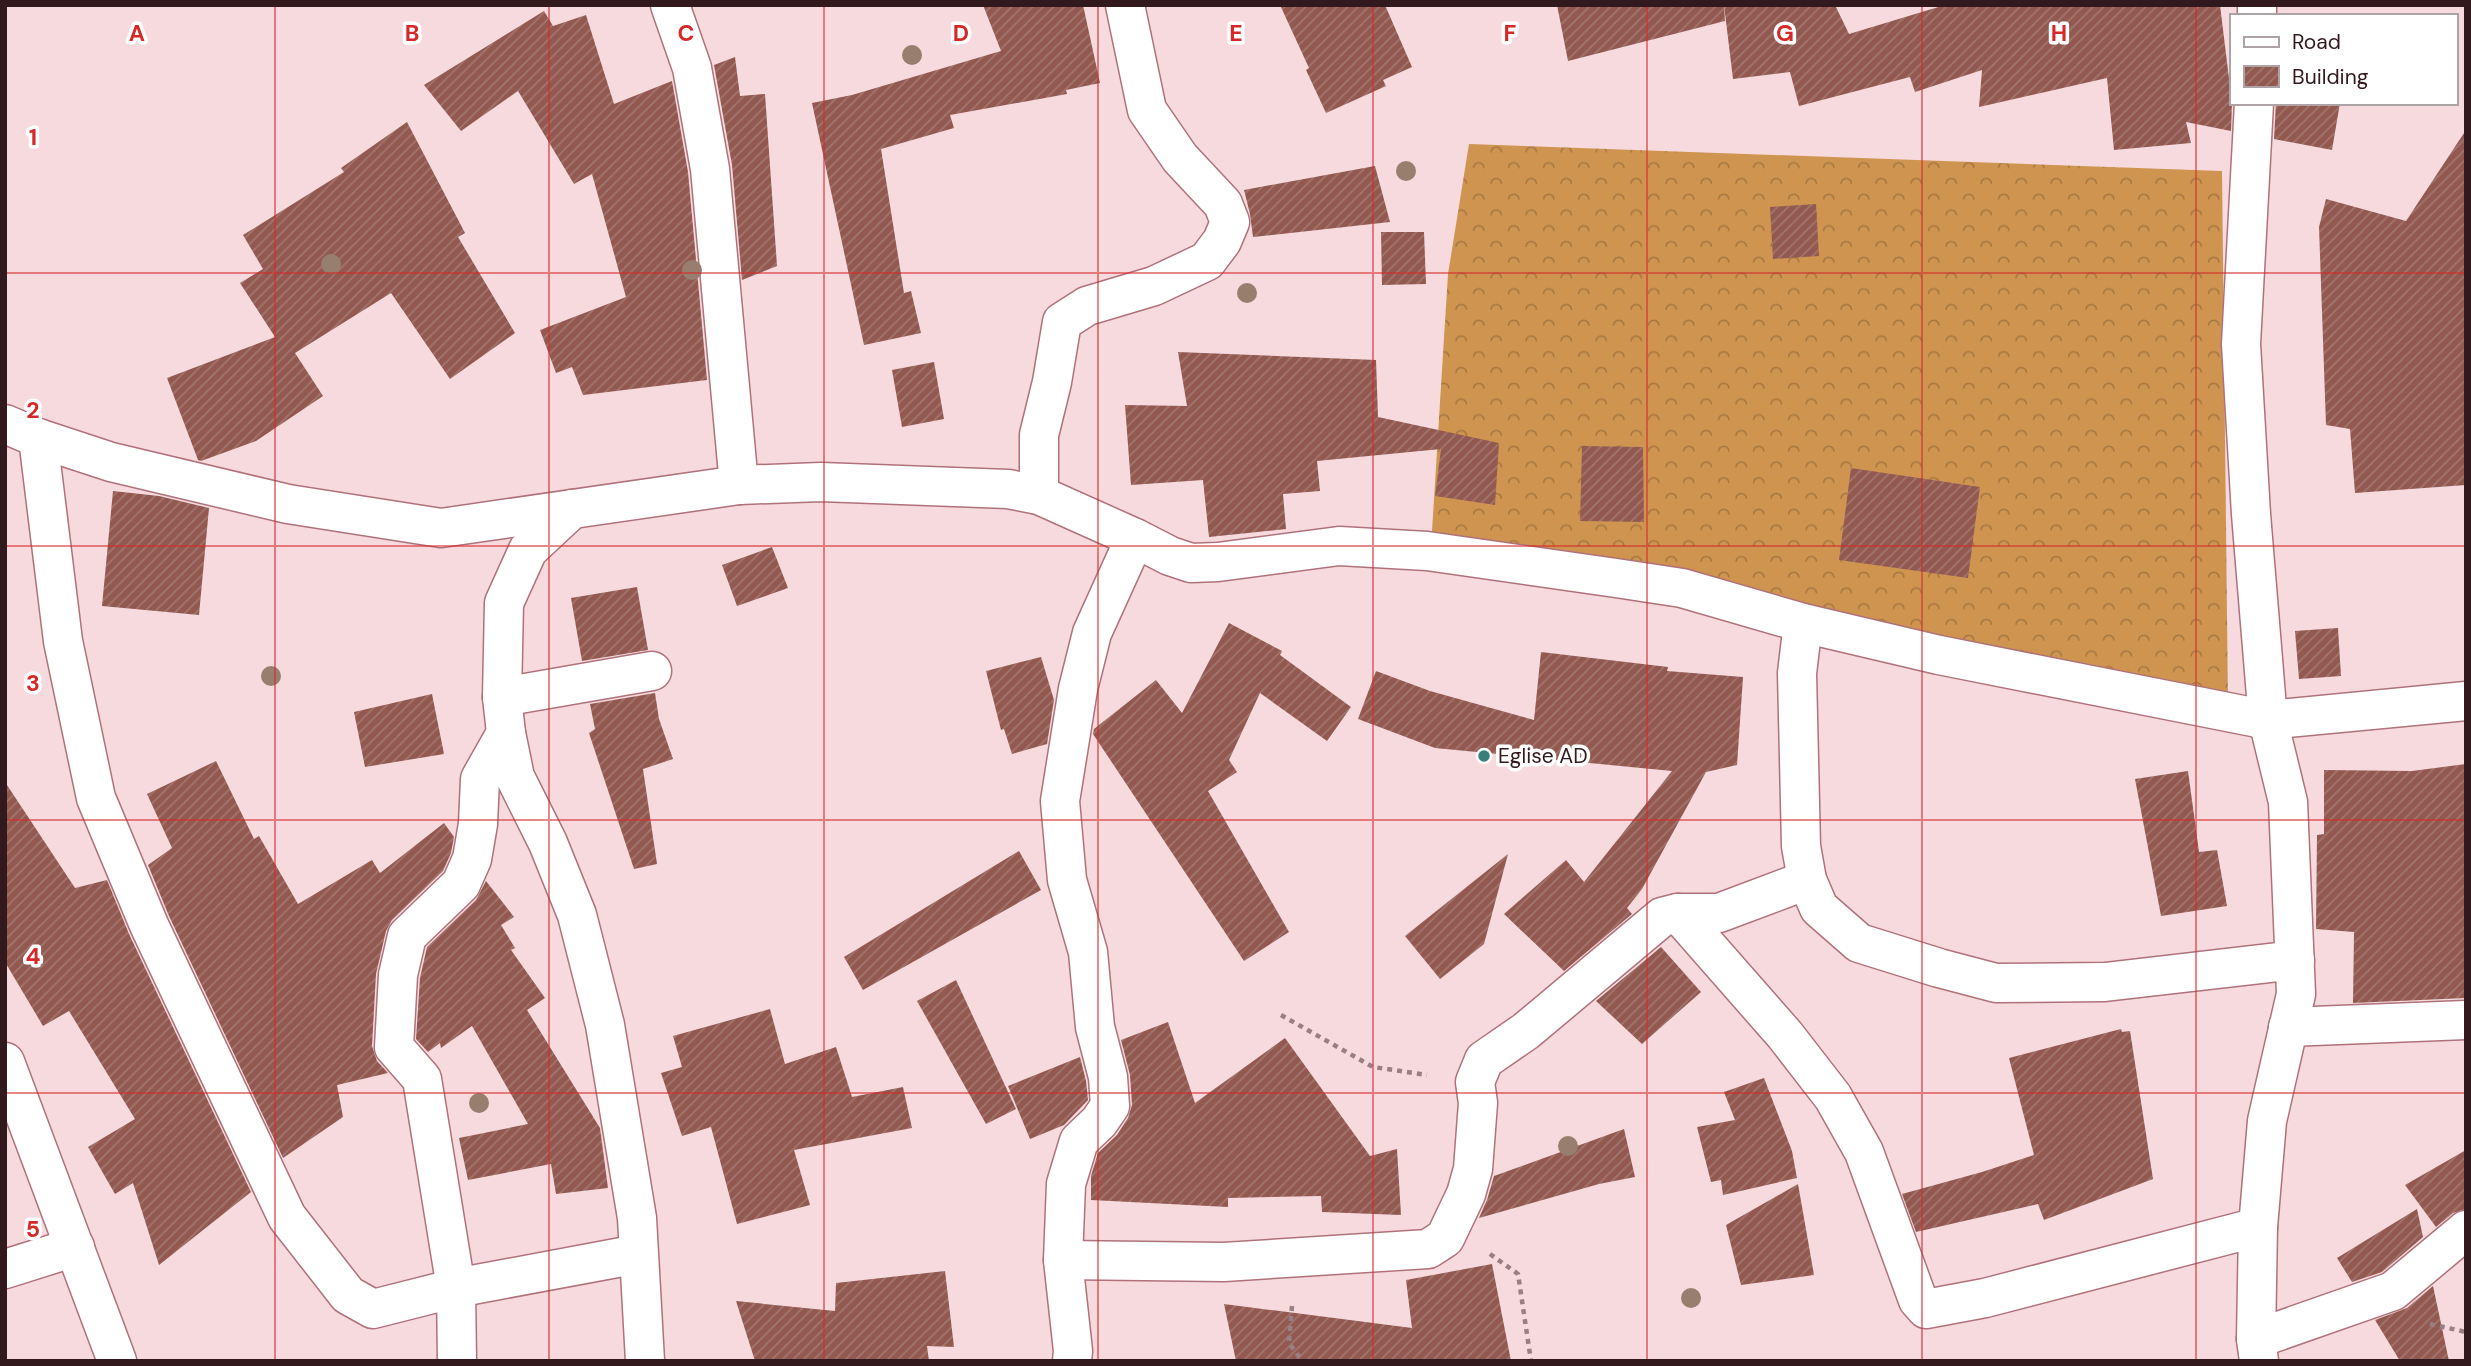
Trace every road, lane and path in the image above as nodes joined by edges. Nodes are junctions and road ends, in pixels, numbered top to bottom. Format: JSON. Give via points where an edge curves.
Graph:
{"nodes":[{"id":1,"x":670,"y":5,"type":"edge"},
{"id":2,"x":1125,"y":5,"type":"edge"},
{"id":3,"x":2255,"y":105,"type":"edge"},
{"id":4,"x":21,"y":431,"type":"edge"},
{"id":5,"x":739,"y":485,"type":"junction"},
{"id":6,"x":1039,"y":495,"type":"junction"},
{"id":7,"x":572,"y":509,"type":"junction"},
{"id":8,"x":1135,"y":538,"type":"junction"},
{"id":9,"x":1803,"y":623,"type":"junction"},
{"id":10,"x":652,"y":671,"type":"dead end"},
{"id":11,"x":2466,"y":701,"type":"edge"},
{"id":12,"x":504,"y":715,"type":"junction"},
{"id":13,"x":2268,"y":720,"type":"junction"},
{"id":14,"x":1807,"y":880,"type":"junction"},
{"id":15,"x":1678,"y":913,"type":"junction"},
{"id":16,"x":2295,"y":960,"type":"junction"},
{"id":17,"x":1281,"y":1015,"type":"dead end"},
{"id":18,"x":2466,"y":1020,"type":"edge"},
{"id":19,"x":2288,"y":1027,"type":"junction"},
{"id":20,"x":5,"y":1062,"type":"edge"},
{"id":21,"x":1475,"y":1082,"type":"junction"},
{"id":22,"x":1451,"y":1226,"type":"junction"},
{"id":23,"x":2258,"y":1227,"type":"junction"},
{"id":24,"x":2466,"y":1230,"type":"edge"},
{"id":25,"x":75,"y":1247,"type":"junction"},
{"id":26,"x":638,"y":1254,"type":"junction"},
{"id":27,"x":1299,"y":1257,"type":"junction"},
{"id":28,"x":1062,"y":1261,"type":"junction"},
{"id":29,"x":5,"y":1269,"type":"edge"},
{"id":30,"x":456,"y":1288,"type":"junction"},
{"id":31,"x":2258,"y":1350,"type":"edge"},
{"id":32,"x":117,"y":1361,"type":"edge"},
{"id":33,"x":457,"y":1361,"type":"edge"},
{"id":34,"x":645,"y":1361,"type":"edge"},
{"id":35,"x":1072,"y":1361,"type":"edge"},
{"id":36,"x":1302,"y":1361,"type":"edge"},
{"id":37,"x":1531,"y":1361,"type":"edge"}],
"edges":[{"from":1,"to":5,"type":"street","via":[[692,68],[710,169]]},
{"from":2,"to":6,"type":"street","via":[[1147,110],[1180,158],[1223,204],[1230,222],[1208,261],[1154,286],[1087,306],[1062,322],[1039,435]]},
{"from":3,"to":13,"type":"street","via":[[2241,344]]},
{"from":4,"to":7,"type":"street","via":[[111,462],[289,504],[441,528]]},
{"from":4,"to":30,"type":"street","via":[[96,798],[149,925],[287,1217],[348,1295],[373,1309]]},
{"from":5,"to":6,"type":"street","via":[[834,483],[1008,489]]},
{"from":5,"to":7,"type":"street"},
{"from":6,"to":8,"type":"street"},
{"from":7,"to":12,"type":"street","via":[[528,550],[504,603]]},
{"from":8,"to":9,"type":"street","via":[[1192,563],[1339,546],[1427,551],[1682,588]]},
{"from":8,"to":28,"type":"street","via":[[1092,633],[1060,801],[1067,880],[1088,952],[1095,1027],[1110,1106],[1079,1141],[1066,1184]]},
{"from":9,"to":13,"type":"street","via":[[1939,655]]},
{"from":9,"to":14,"type":"street","via":[[1797,673],[1801,846]]},
{"from":10,"to":12,"type":"street"},
{"from":11,"to":13,"type":"street"},
{"from":12,"to":26,"type":"street","via":[[515,777],[577,915],[605,1025]]},
{"from":12,"to":30,"type":"street","via":[[480,779],[472,859],[461,884],[407,936],[398,975],[394,1047],[422,1079]]},
{"from":13,"to":16,"type":"street","via":[[2288,802]]},
{"from":14,"to":15,"type":"street","via":[[1719,913]]},
{"from":14,"to":16,"type":"street","via":[[1819,908],[1858,943],[1996,983],[2105,982]]},
{"from":15,"to":21,"type":"street","via":[[1662,918],[1526,1031],[1484,1060]]},
{"from":15,"to":23,"type":"street","via":[[1833,1097],[1864,1152],[1918,1300],[1926,1309]]},
{"from":16,"to":19,"type":"street","via":[[2296,994]]},
{"from":17,"to":21,"type":"path","via":[[1373,1067]]},
{"from":18,"to":19,"type":"street"},
{"from":19,"to":23,"type":"street","via":[[2267,1121]]},
{"from":20,"to":25,"type":"street"},
{"from":21,"to":22,"type":"street","via":[[1473,1169]]},
{"from":22,"to":27,"type":"street","via":[[1446,1238],[1428,1249]]},
{"from":22,"to":37,"type":"path","via":[[1518,1274]]},
{"from":23,"to":31,"type":"street"},
{"from":24,"to":31,"type":"street","via":[[2393,1291]]},
{"from":25,"to":29,"type":"street"},
{"from":25,"to":32,"type":"street"},
{"from":26,"to":30,"type":"street"},
{"from":26,"to":34,"type":"street"},
{"from":27,"to":28,"type":"street","via":[[1224,1262]]},
{"from":27,"to":36,"type":"path","via":[[1289,1343]]},
{"from":28,"to":35,"type":"street"},
{"from":30,"to":33,"type":"street"}]}
